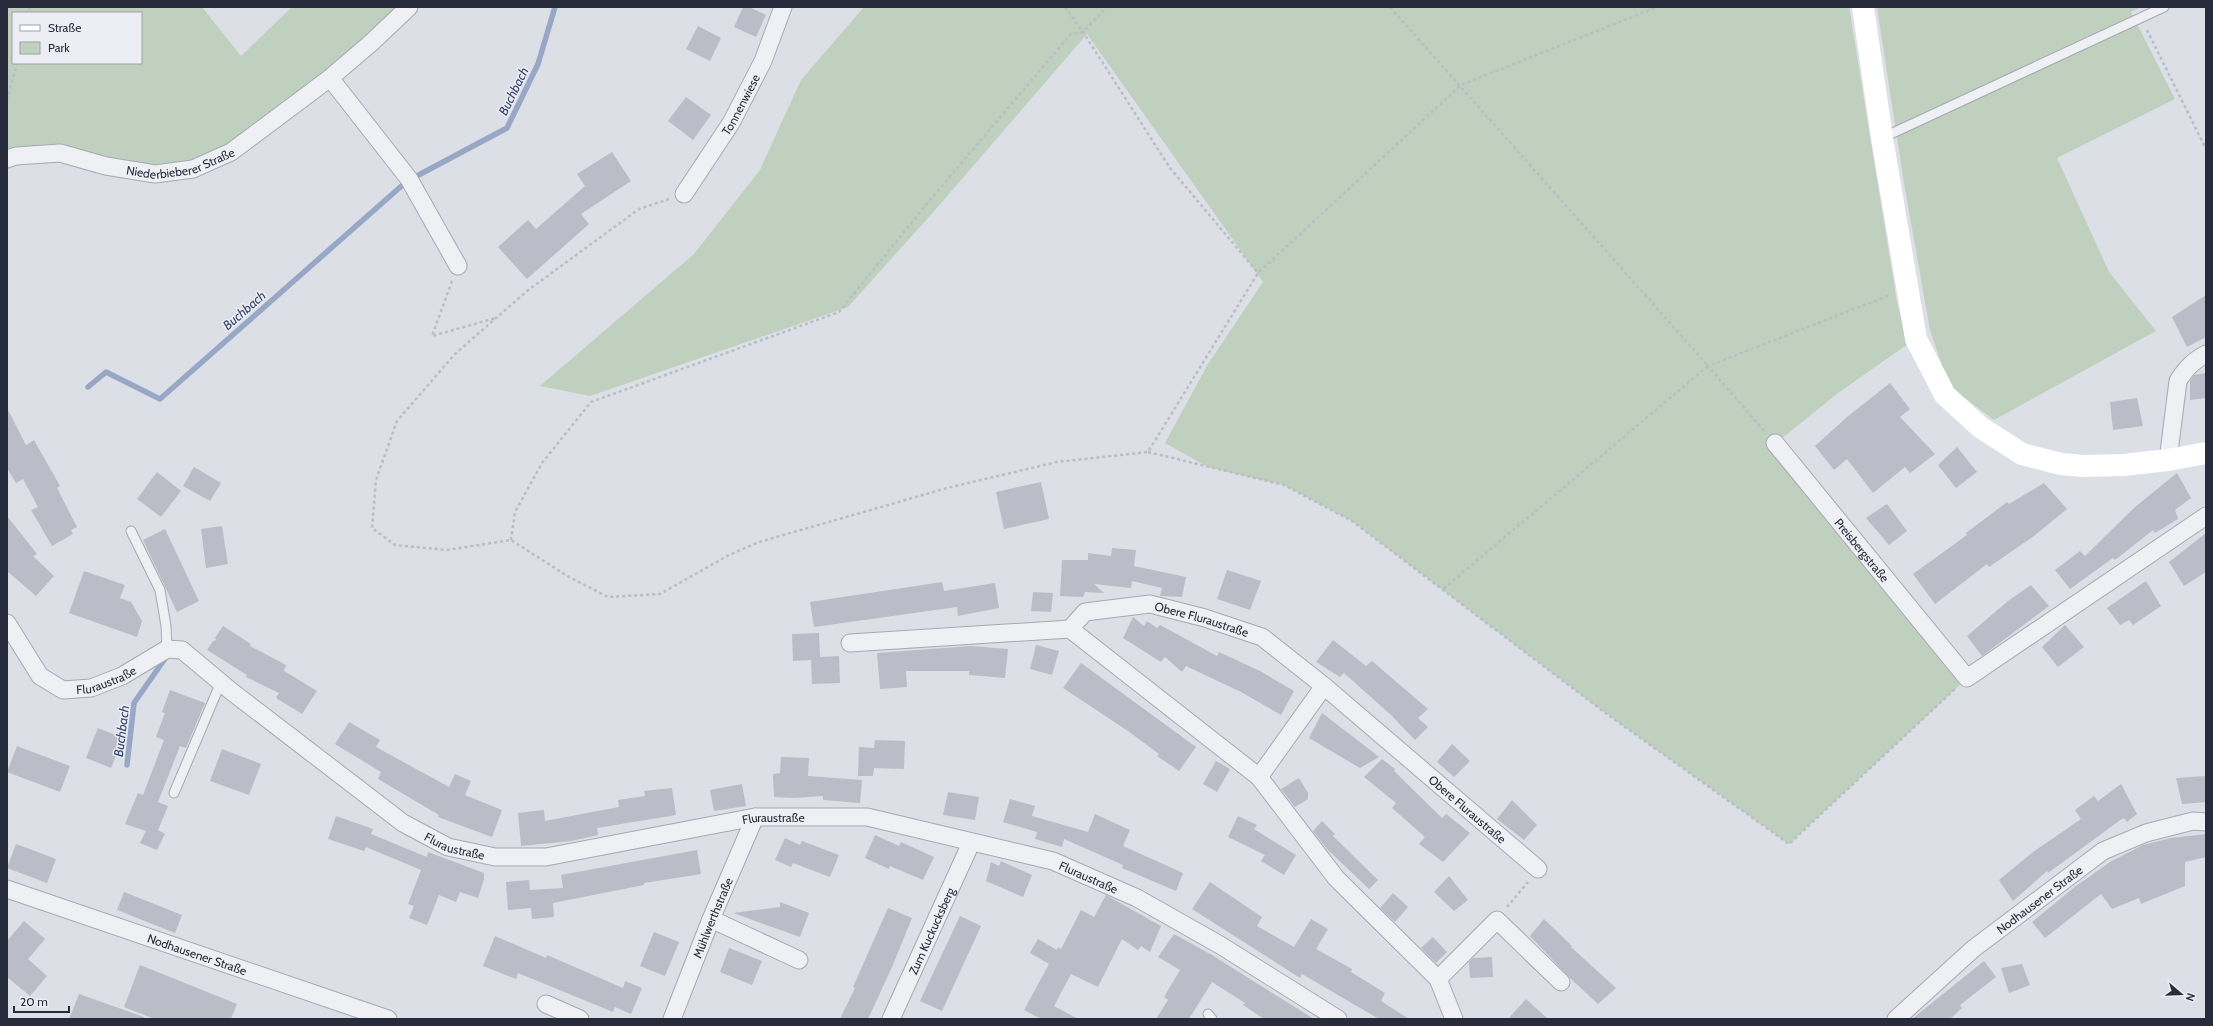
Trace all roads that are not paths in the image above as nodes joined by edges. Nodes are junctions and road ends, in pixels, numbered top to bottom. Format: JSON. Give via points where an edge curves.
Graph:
{"nodes":[{"id":1,"x":409,"y":7,"type":"edge"},
{"id":2,"x":783,"y":7,"type":"edge"},
{"id":3,"x":1863,"y":7,"type":"edge"},
{"id":4,"x":2164,"y":7,"type":"edge"},
{"id":5,"x":330,"y":78,"type":"junction"},
{"id":6,"x":1882,"y":138,"type":"junction"},
{"id":7,"x":7,"y":159,"type":"edge"},
{"id":8,"x":684,"y":194,"type":"road end"},
{"id":9,"x":458,"y":266,"type":"road end"},
{"id":10,"x":2206,"y":354,"type":"edge"},
{"id":11,"x":1775,"y":443,"type":"road end"},
{"id":12,"x":2206,"y":453,"type":"edge"},
{"id":13,"x":2168,"y":460,"type":"junction"},
{"id":14,"x":2206,"y":516,"type":"edge"},
{"id":15,"x":132,"y":531,"type":"dead end"},
{"id":16,"x":7,"y":623,"type":"edge"},
{"id":17,"x":1070,"y":629,"type":"junction"},
{"id":18,"x":850,"y":643,"type":"dead end"},
{"id":19,"x":167,"y":649,"type":"junction"},
{"id":20,"x":220,"y":682,"type":"junction"},
{"id":21,"x":1324,"y":686,"type":"junction"},
{"id":22,"x":1259,"y":778,"type":"junction"},
{"id":23,"x":174,"y":793,"type":"dead end"},
{"id":24,"x":755,"y":817,"type":"junction"},
{"id":25,"x":2206,"y":822,"type":"edge"},
{"id":26,"x":971,"y":843,"type":"junction"},
{"id":27,"x":1538,"y":869,"type":"road end"},
{"id":28,"x":7,"y":889,"type":"edge"},
{"id":29,"x":710,"y":919,"type":"junction"},
{"id":30,"x":799,"y":960,"type":"dead end"},
{"id":31,"x":1438,"y":979,"type":"junction"},
{"id":32,"x":1561,"y":982,"type":"dead end"},
{"id":33,"x":546,"y":1004,"type":"dead end"},
{"id":34,"x":388,"y":1019,"type":"edge"},
{"id":35,"x":580,"y":1019,"type":"edge"},
{"id":36,"x":672,"y":1019,"type":"edge"},
{"id":37,"x":891,"y":1019,"type":"edge"},
{"id":38,"x":1338,"y":1019,"type":"edge"},
{"id":39,"x":1454,"y":1019,"type":"edge"},
{"id":40,"x":1896,"y":1019,"type":"edge"}],
"edges":[{"from":1,"to":5,"type":"street","name":"Niederbieberer Straße"},
{"from":2,"to":8,"type":"street","name":"Tonnenwiese","via":[[763,61],[731,123]]},
{"from":3,"to":6,"type":"street"},
{"from":4,"to":6,"type":"lane"},
{"from":5,"to":7,"type":"street","name":"Niederbieberer Straße","via":[[231,152],[193,169],[155,174],[106,166],[60,153]]},
{"from":5,"to":9,"type":"street","via":[[409,179]]},
{"from":6,"to":13,"type":"street","via":[[1916,339],[1945,395],[1980,427],[2022,454],[2061,464],[2083,466]]},
{"from":10,"to":13,"type":"street","via":[[2194,361],[2178,381]]},
{"from":11,"to":14,"type":"street","name":"Preisbergstraße","via":[[1967,678]]},
{"from":12,"to":13,"type":"street"},
{"from":15,"to":19,"type":"lane","via":[[160,590]]},
{"from":16,"to":19,"type":"street","name":"Fluraustraße","via":[[40,676],[63,690],[91,688],[122,676]]},
{"from":17,"to":18,"type":"street"},
{"from":17,"to":21,"type":"street","name":"Obere Fluraustraße","via":[[1085,612],[1150,604],[1205,618],[1262,637]]},
{"from":17,"to":22,"type":"street"},
{"from":19,"to":20,"type":"street","name":"Fluraustraße","via":[[182,650]]},
{"from":20,"to":23,"type":"lane"},
{"from":20,"to":24,"type":"street","name":"Fluraustraße","via":[[403,823],[448,847],[495,857],[546,857]]},
{"from":21,"to":22,"type":"street"},
{"from":21,"to":27,"type":"street","name":"Obere Fluraustraße"},
{"from":22,"to":31,"type":"street","via":[[1336,878]]},
{"from":24,"to":26,"type":"street","name":"Fluraustraße","via":[[867,817]]},
{"from":24,"to":29,"type":"street","name":"Mühlwerthstraße"},
{"from":25,"to":40,"type":"street","name":"Nodhausener Straße","via":[[2193,821],[2146,833],[2103,851],[1973,949]]},
{"from":26,"to":37,"type":"street","name":"Zum Kuckucksberg"},
{"from":26,"to":38,"type":"street","name":"Fluraustraße","via":[[1053,861],[1137,898],[1220,945]]},
{"from":28,"to":34,"type":"street","name":"Nodhausener Straße"},
{"from":29,"to":30,"type":"street"},
{"from":29,"to":36,"type":"street","name":"Mühlwerthstraße"},
{"from":31,"to":32,"type":"street","via":[[1497,920]]},
{"from":31,"to":39,"type":"street"},
{"from":33,"to":35,"type":"street"}]}
